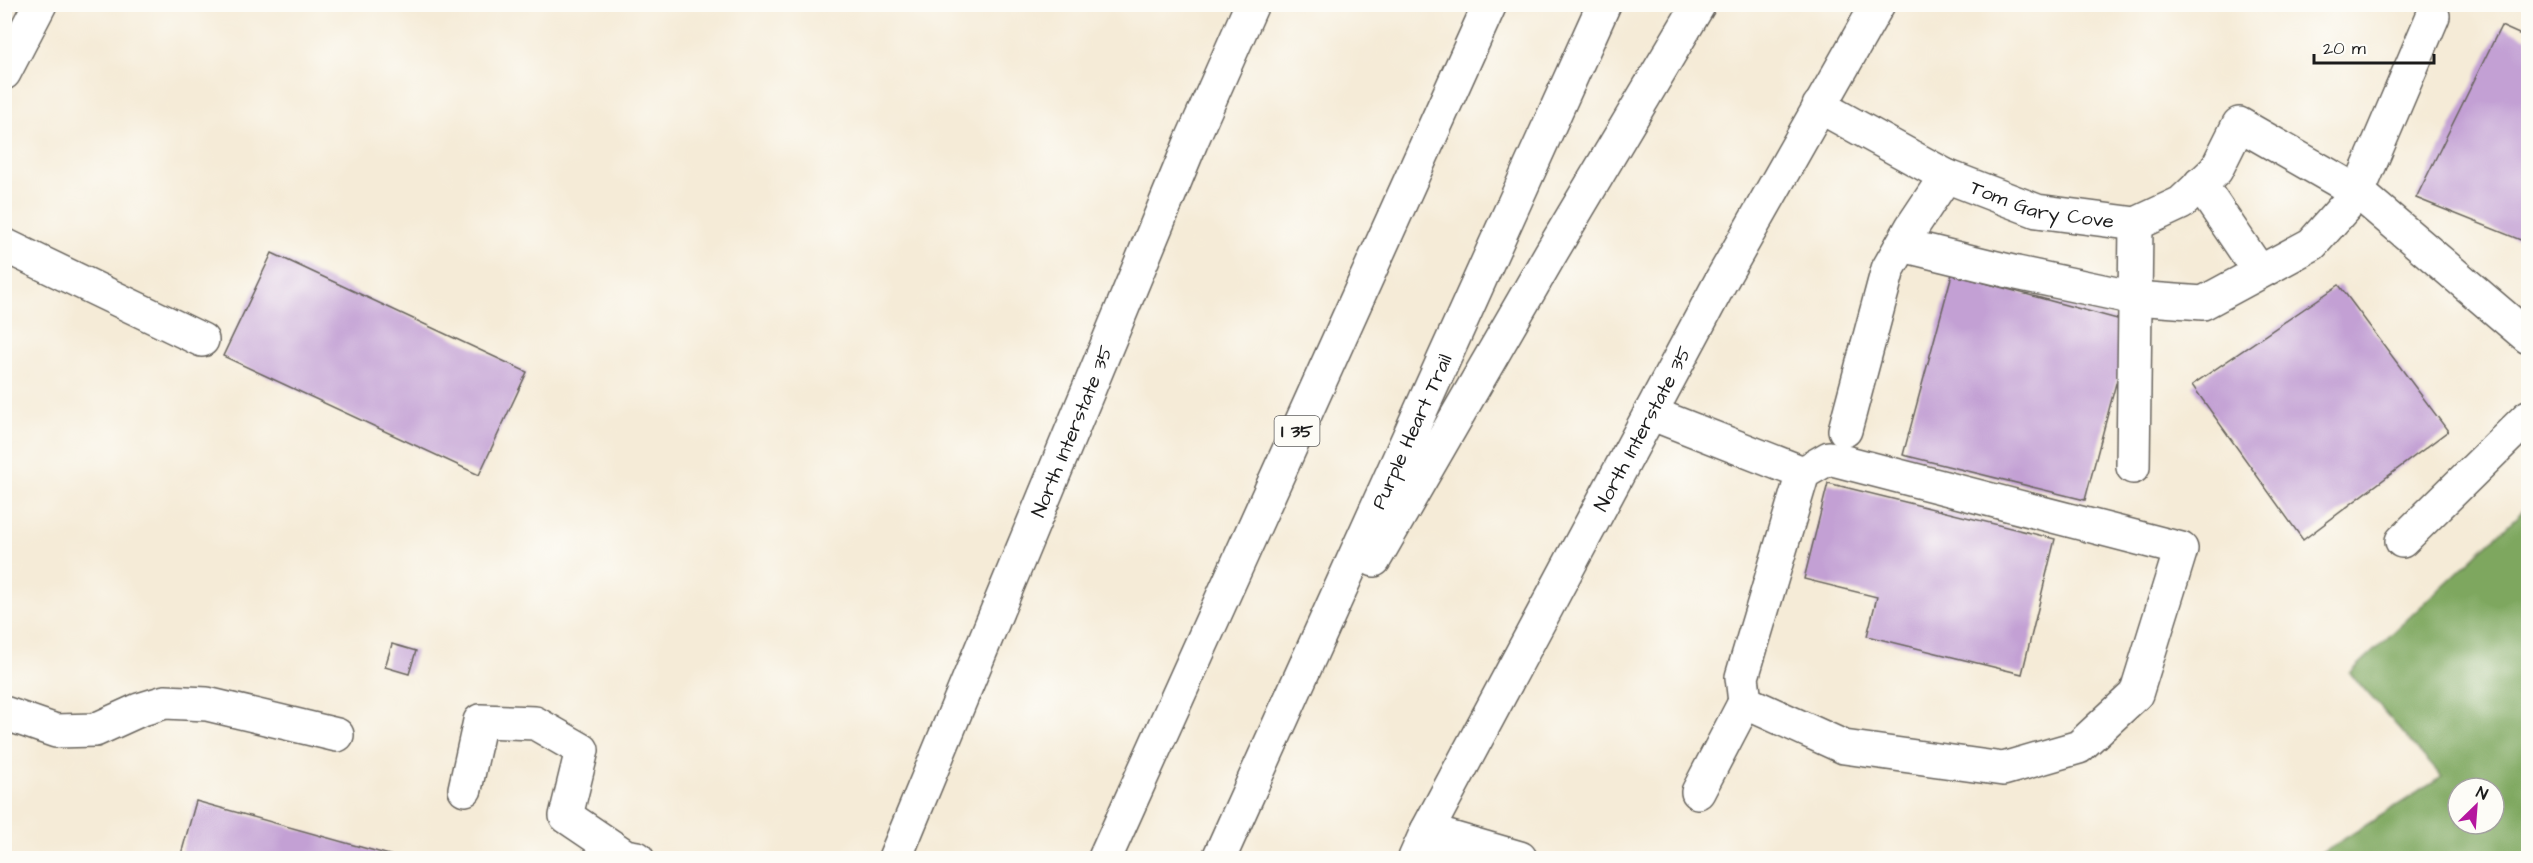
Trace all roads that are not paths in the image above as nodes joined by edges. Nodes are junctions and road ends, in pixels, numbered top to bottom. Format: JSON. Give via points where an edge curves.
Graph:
{"nodes":[{"id":1,"x":40,"y":4,"type":"edge"},
{"id":2,"x":1252,"y":4,"type":"edge"},
{"id":3,"x":1490,"y":4,"type":"edge"},
{"id":4,"x":1604,"y":4,"type":"edge"},
{"id":5,"x":1699,"y":4,"type":"edge"},
{"id":6,"x":1878,"y":4,"type":"edge"},
{"id":7,"x":2433,"y":16,"type":"dead end"},
{"id":8,"x":4,"y":73,"type":"edge"},
{"id":9,"x":1819,"y":106,"type":"junction"},
{"id":10,"x":1946,"y":176,"type":"junction"},
{"id":11,"x":2200,"y":184,"type":"junction"},
{"id":12,"x":2358,"y":192,"type":"junction"},
{"id":13,"x":2136,"y":224,"type":"junction"},
{"id":14,"x":4,"y":244,"type":"edge"},
{"id":15,"x":1902,"y":245,"type":"junction"},
{"id":16,"x":2259,"y":271,"type":"junction"},
{"id":17,"x":2135,"y":298,"type":"junction"},
{"id":18,"x":2529,"y":337,"type":"edge"},
{"id":19,"x":202,"y":340,"type":"dead end"},
{"id":20,"x":1650,"y":413,"type":"junction"},
{"id":21,"x":2529,"y":417,"type":"edge"},
{"id":22,"x":1845,"y":430,"type":"dead end"},
{"id":23,"x":2133,"y":467,"type":"dead end"},
{"id":24,"x":1803,"y":472,"type":"junction"},
{"id":25,"x":2402,"y":541,"type":"dead end"},
{"id":26,"x":1745,"y":702,"type":"junction"},
{"id":27,"x":4,"y":713,"type":"edge"},
{"id":28,"x":1280,"y":723,"type":"junction"},
{"id":29,"x":337,"y":735,"type":"dead end"},
{"id":30,"x":465,"y":789,"type":"dead end"},
{"id":31,"x":1698,"y":792,"type":"dead end"},
{"id":32,"x":1421,"y":845,"type":"edge"},
{"id":33,"x":637,"y":858,"type":"edge"},
{"id":34,"x":895,"y":858,"type":"edge"},
{"id":35,"x":1105,"y":858,"type":"edge"},
{"id":36,"x":1219,"y":858,"type":"edge"},
{"id":37,"x":1520,"y":858,"type":"edge"}],
"edges":[{"from":1,"to":8,"type":"main road"},
{"from":2,"to":34,"type":"main road","name":"North Interstate 35","via":[[1191,142]]},
{"from":3,"to":35,"type":"main road","number":"I 35"},
{"from":4,"to":28,"type":"main road","name":"Purple Heart Trail"},
{"from":5,"to":28,"type":"main road"},
{"from":6,"to":9,"type":"main road","name":"North Interstate 35"},
{"from":7,"to":12,"type":"main road"},
{"from":9,"to":10,"type":"main road","name":"Tom Gary Cove"},
{"from":9,"to":20,"type":"main road","name":"North Interstate 35"},
{"from":10,"to":13,"type":"main road","name":"Tom Gary Cove","via":[[2037,211]]},
{"from":10,"to":15,"type":"main road"},
{"from":11,"to":12,"type":"main road","name":"Tom Gary Cove","via":[[2216,170],[2239,124]]},
{"from":11,"to":13,"type":"main road","name":"Tom Gary Cove","via":[[2181,203]]},
{"from":11,"to":16,"type":"main road"},
{"from":12,"to":16,"type":"main road","via":[[2312,244]]},
{"from":12,"to":18,"type":"main road"},
{"from":13,"to":17,"type":"main road"},
{"from":14,"to":19,"type":"main road"},
{"from":15,"to":17,"type":"main road"},
{"from":15,"to":22,"type":"main road","via":[[1888,269]]},
{"from":16,"to":17,"type":"main road","via":[[2204,303]]},
{"from":17,"to":23,"type":"main road"},
{"from":20,"to":24,"type":"main road"},
{"from":20,"to":32,"type":"main road","name":"North Interstate 35"},
{"from":21,"to":25,"type":"main road"},
{"from":24,"to":26,"type":"main road","via":[[1742,677]]},
{"from":24,"to":26,"type":"main road","via":[[1829,458],[2181,549],[2136,694],[2079,747],[2003,769],[1844,747]]},
{"from":26,"to":31,"type":"main road"},
{"from":27,"to":29,"type":"main road","via":[[56,731],[95,730],[165,702],[207,704]]},
{"from":28,"to":36,"type":"main road","name":"Purple Heart Trail"},
{"from":30,"to":33,"type":"main road","via":[[480,721],[535,723],[582,750],[566,816],[625,856]]},
{"from":32,"to":37,"type":"main road"}]}
